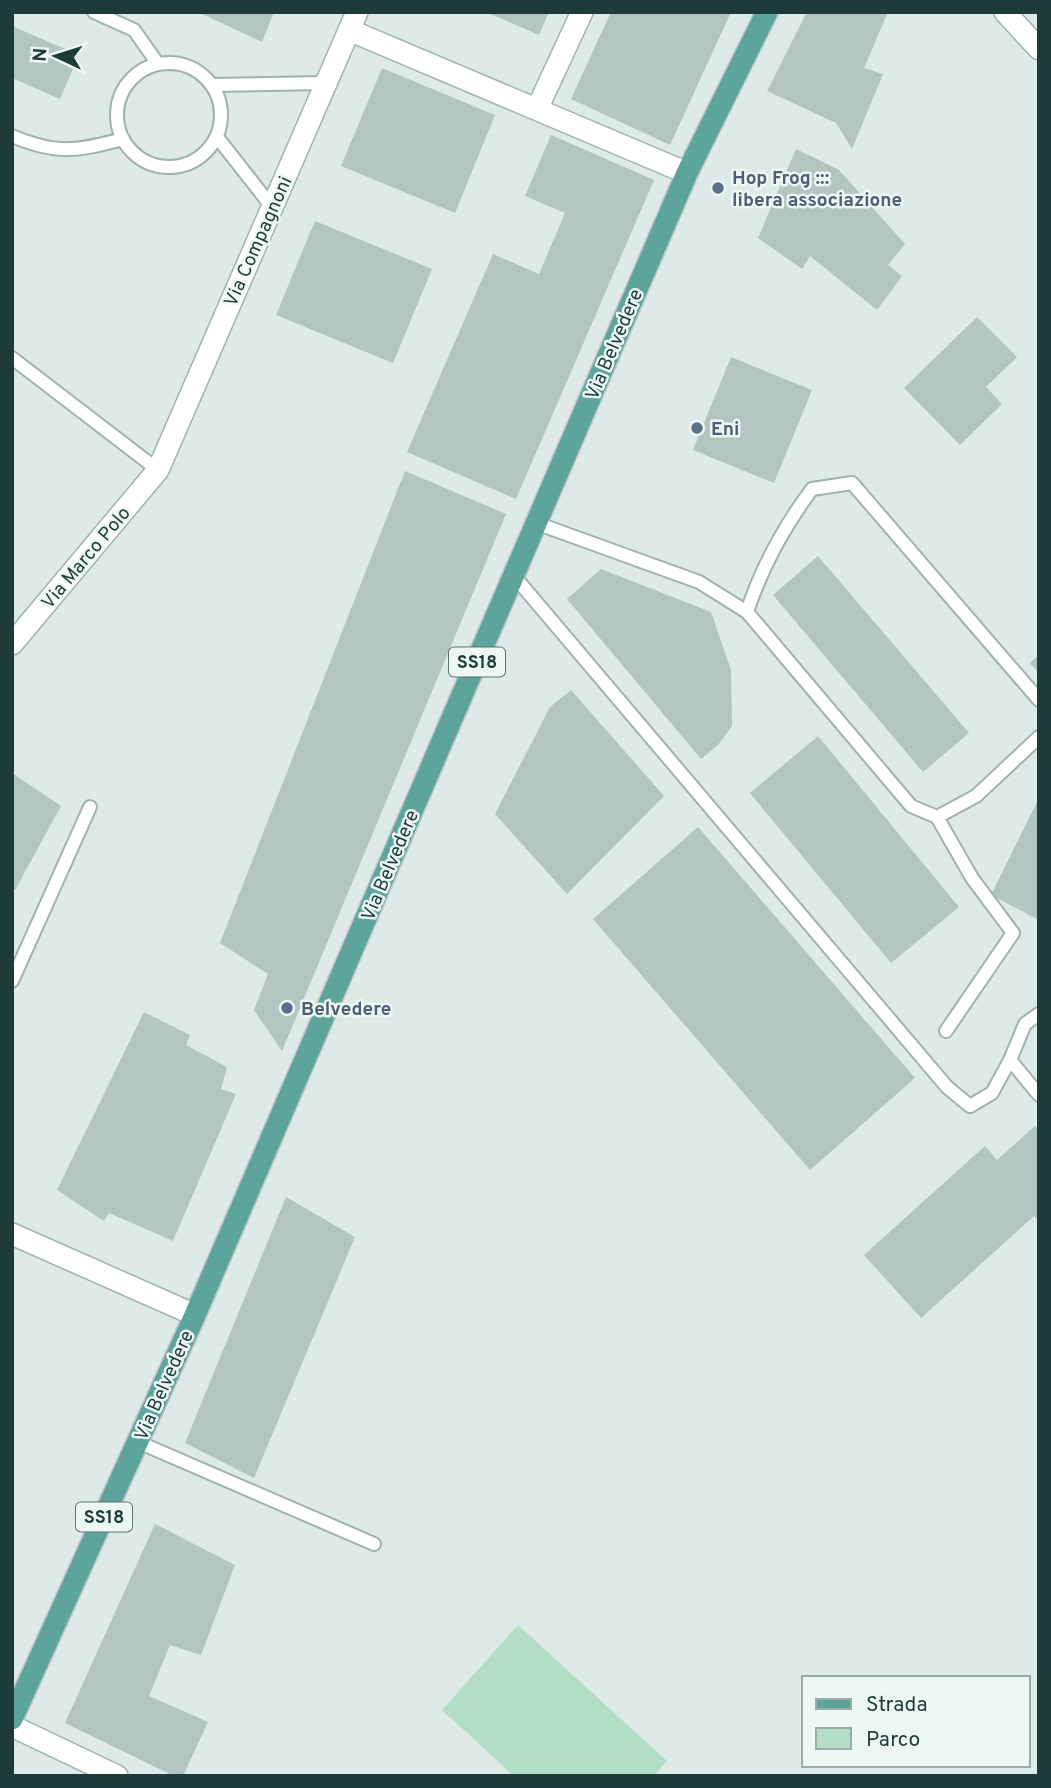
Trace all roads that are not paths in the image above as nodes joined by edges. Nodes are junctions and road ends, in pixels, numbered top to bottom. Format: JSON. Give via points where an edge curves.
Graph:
{"nodes":[{"id":1,"x":93,"y":12,"type":"edge"},
{"id":2,"x":582,"y":12,"type":"edge"},
{"id":3,"x":767,"y":12,"type":"edge"},
{"id":4,"x":1005,"y":12,"type":"edge"},
{"id":5,"x":353,"y":21,"type":"edge"},
{"id":6,"x":1039,"y":49,"type":"edge"},
{"id":7,"x":158,"y":64,"type":"junction"},
{"id":8,"x":326,"y":83,"type":"junction"},
{"id":9,"x":212,"y":85,"type":"junction"},
{"id":10,"x":537,"y":109,"type":"junction"},
{"id":11,"x":12,"y":136,"type":"edge"},
{"id":12,"x":216,"y":137,"type":"junction"},
{"id":13,"x":123,"y":139,"type":"junction"},
{"id":14,"x":687,"y":173,"type":"junction"},
{"id":15,"x":272,"y":206,"type":"junction"},
{"id":16,"x":12,"y":358,"type":"edge"},
{"id":17,"x":158,"y":470,"type":"junction"},
{"id":18,"x":536,"y":523,"type":"junction"},
{"id":19,"x":514,"y":576,"type":"junction"},
{"id":20,"x":747,"y":612,"type":"junction"},
{"id":21,"x":12,"y":644,"type":"edge"},
{"id":22,"x":1039,"y":700,"type":"edge"},
{"id":23,"x":1039,"y":737,"type":"edge"},
{"id":24,"x":90,"y":807,"type":"dead end"},
{"id":25,"x":937,"y":817,"type":"junction"},
{"id":26,"x":12,"y":981,"type":"edge"},
{"id":27,"x":1039,"y":1014,"type":"edge"},
{"id":28,"x":946,"y":1031,"type":"dead end"},
{"id":29,"x":1010,"y":1059,"type":"junction"},
{"id":30,"x":1039,"y":1095,"type":"edge"},
{"id":31,"x":12,"y":1234,"type":"edge"},
{"id":32,"x":195,"y":1315,"type":"junction"},
{"id":33,"x":138,"y":1442,"type":"junction"},
{"id":34,"x":374,"y":1544,"type":"dead end"},
{"id":35,"x":12,"y":1719,"type":"edge"},
{"id":36,"x":12,"y":1726,"type":"edge"},
{"id":37,"x":117,"y":1776,"type":"edge"}],
"edges":[{"from":1,"to":7,"type":"lane","via":[[134,30]]},
{"from":2,"to":10,"type":"street"},
{"from":3,"to":14,"type":"main road","name":"Via Belvedere","number":"SS18"},
{"from":4,"to":6,"type":"street"},
{"from":5,"to":8,"type":"street","name":"Via Compagnoni"},
{"from":5,"to":10,"type":"street"},
{"from":7,"to":9,"type":"lane","via":[[196,70]]},
{"from":7,"to":13,"type":"lane","via":[[141,71],[121,95],[117,122]]},
{"from":8,"to":9,"type":"lane"},
{"from":8,"to":15,"type":"street","name":"Via Compagnoni"},
{"from":9,"to":12,"type":"lane","via":[[220,101]]},
{"from":10,"to":14,"type":"street"},
{"from":11,"to":13,"type":"lane","via":[[39,147],[79,151]]},
{"from":12,"to":13,"type":"lane","via":[[201,156],[185,165],[165,167],[147,163]]},
{"from":12,"to":15,"type":"lane"},
{"from":14,"to":18,"type":"main road","name":"Via Belvedere","number":"SS18"},
{"from":15,"to":17,"type":"street","name":"Via Compagnoni"},
{"from":16,"to":17,"type":"lane"},
{"from":17,"to":21,"type":"street","name":"Via Marco Polo"},
{"from":18,"to":19,"type":"main road","name":"Via Belvedere","number":"SS18"},
{"from":18,"to":20,"type":"lane","via":[[699,582]]},
{"from":19,"to":29,"type":"lane","via":[[947,1087],[970,1106],[992,1093]]},
{"from":19,"to":32,"type":"main road","name":"Via Belvedere","number":"SS18"},
{"from":20,"to":22,"type":"lane","via":[[760,573],[785,526],[813,489],[852,483]]},
{"from":20,"to":25,"type":"lane","via":[[911,806]]},
{"from":23,"to":25,"type":"lane","via":[[976,796]]},
{"from":24,"to":26,"type":"lane"},
{"from":25,"to":28,"type":"lane","via":[[972,878],[1013,933]]},
{"from":27,"to":29,"type":"lane","via":[[1025,1024]]},
{"from":29,"to":30,"type":"lane"},
{"from":31,"to":32,"type":"street"},
{"from":32,"to":33,"type":"main road","name":"Via Belvedere","number":"SS18"},
{"from":33,"to":34,"type":"lane"},
{"from":33,"to":35,"type":"main road","name":"Via Belvedere","number":"SS18"},
{"from":36,"to":37,"type":"street"}]}
